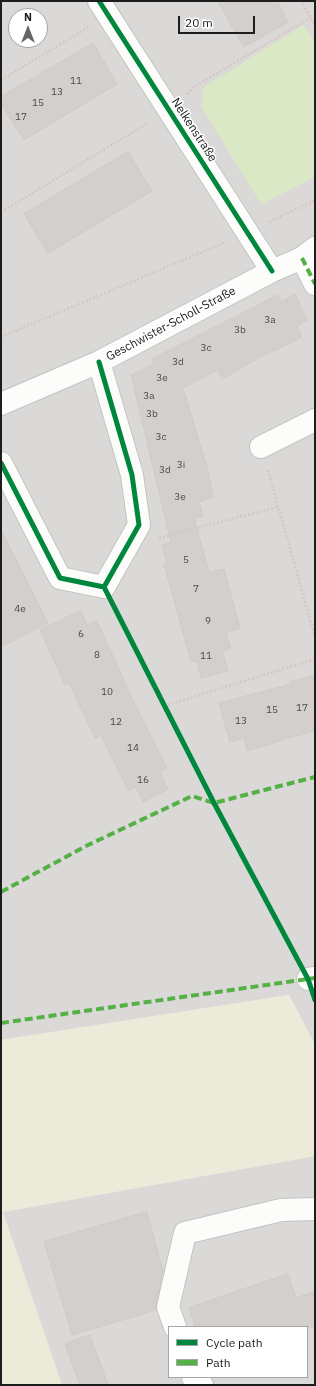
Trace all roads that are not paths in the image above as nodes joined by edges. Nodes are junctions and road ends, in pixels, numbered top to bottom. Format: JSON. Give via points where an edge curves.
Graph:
{"nodes":[{"id":1,"x":104,"y":8,"type":"edge"},
{"id":2,"x":308,"y":253,"type":"edge"},
{"id":3,"x":272,"y":271,"type":"junction"},
{"id":4,"x":315,"y":284,"type":"edge"},
{"id":5,"x":99,"y":362,"type":"junction"},
{"id":6,"x":1,"y":404,"type":"edge"},
{"id":7,"x":315,"y":420,"type":"edge"},
{"id":8,"x":261,"y":447,"type":"road end"},
{"id":9,"x":1,"y":463,"type":"edge"},
{"id":10,"x":315,"y":1209,"type":"edge"},
{"id":11,"x":175,"y":1326,"type":"edge"},
{"id":12,"x":193,"y":1378,"type":"edge"},
{"id":13,"x":202,"y":1385,"type":"edge"}],
"edges":[{"from":1,"to":3,"type":"street","name":"Nelkenstraße"},
{"from":2,"to":3,"type":"street","name":"Geschwister-Scholl-Straße"},
{"from":2,"to":4,"type":"street"},
{"from":3,"to":5,"type":"street","name":"Geschwister-Scholl-Straße"},
{"from":5,"to":6,"type":"street","name":"Geschwister-Scholl-Straße"},
{"from":5,"to":9,"type":"street","via":[[132,475],[139,524],[104,587],[60,578]]},
{"from":7,"to":8,"type":"street"},
{"from":10,"to":11,"type":"street","via":[[280,1210],[185,1233],[168,1307]]},
{"from":12,"to":13,"type":"street","via":[[195,1383]]}]}
